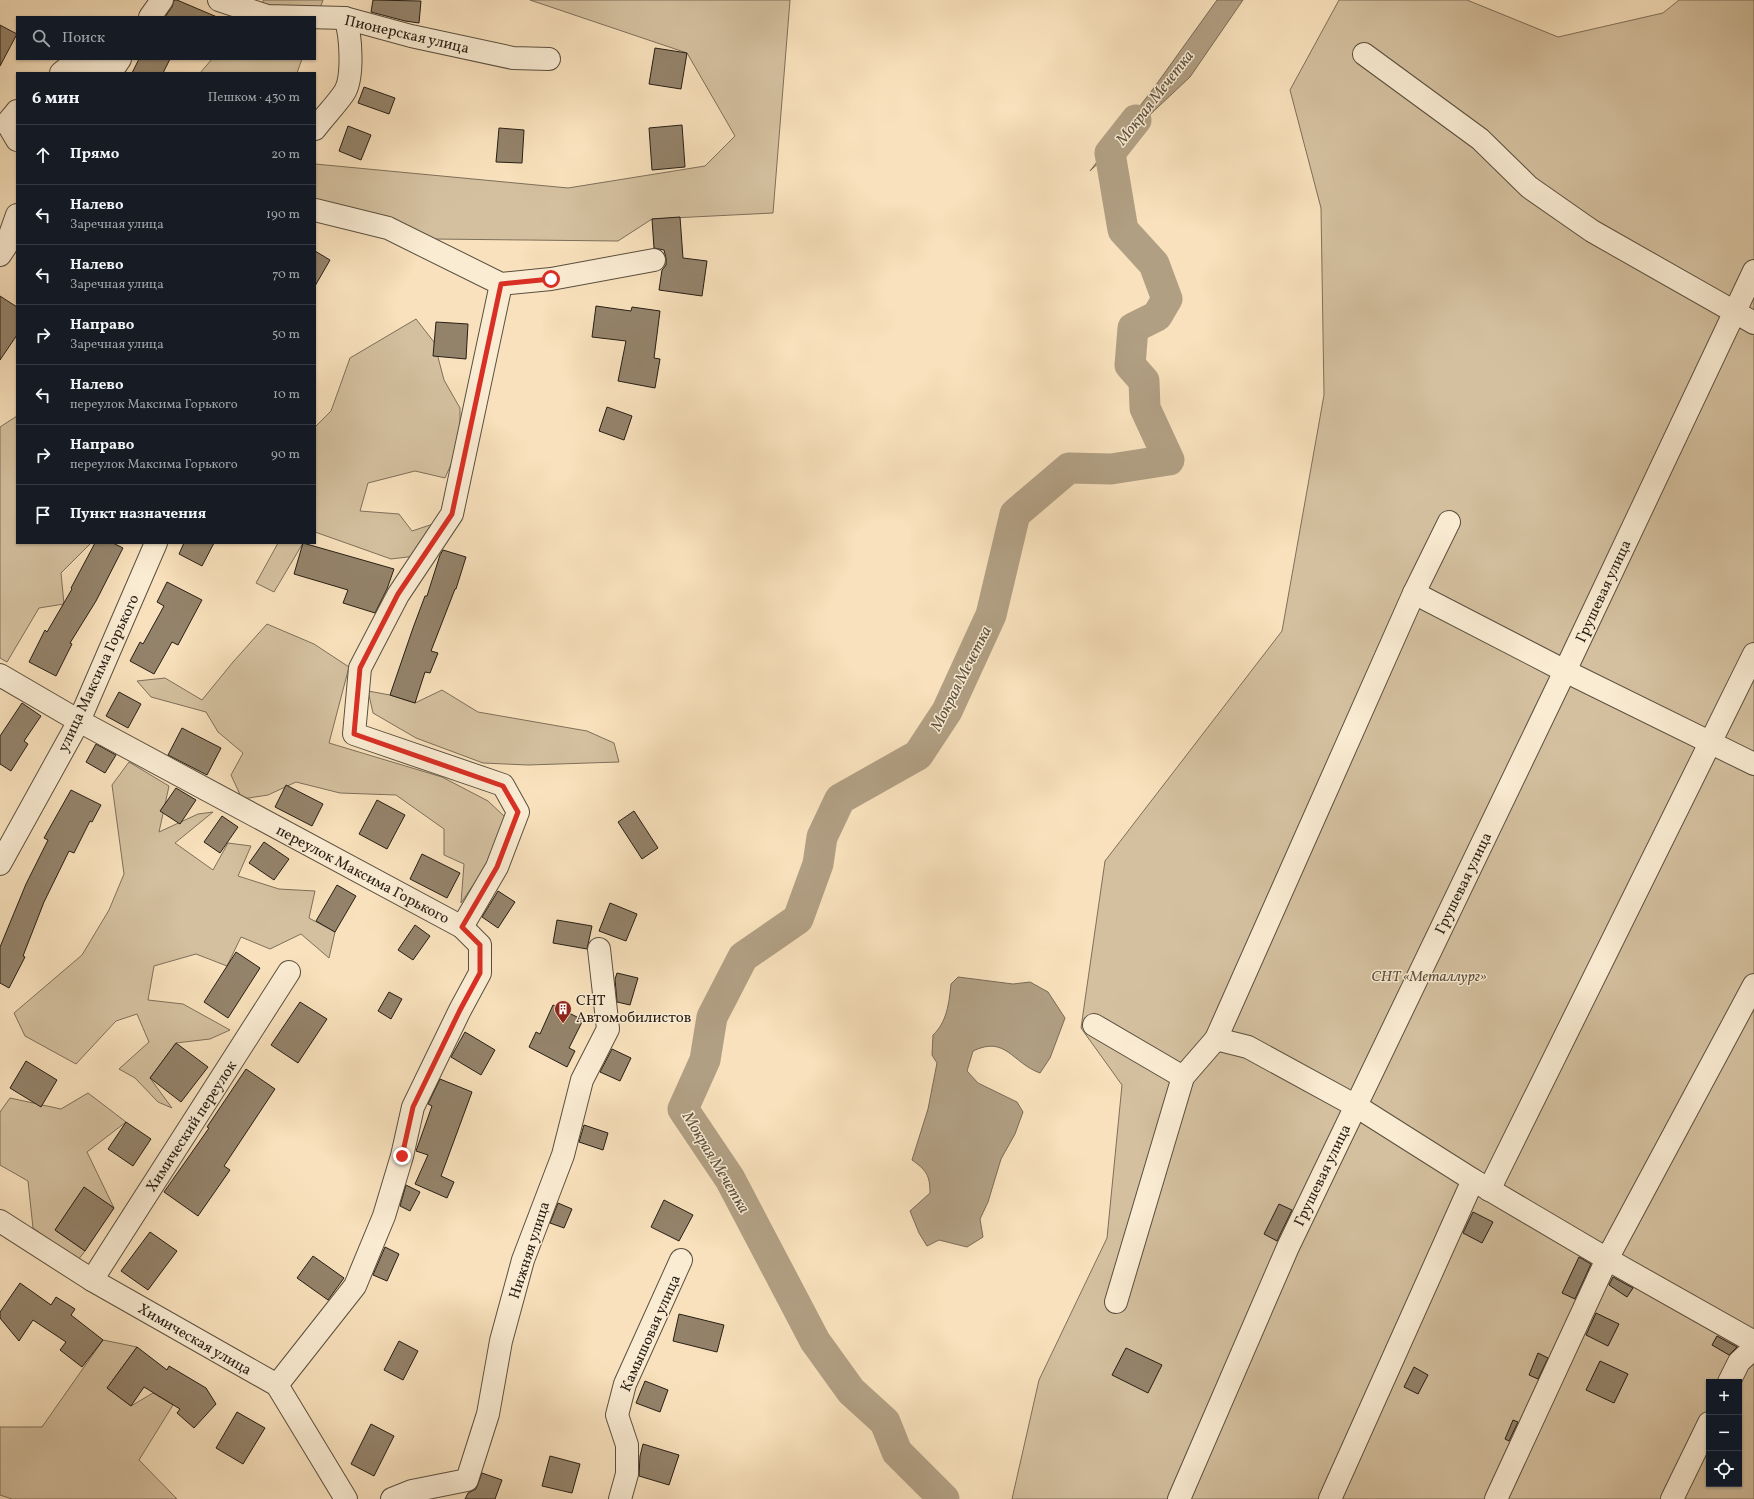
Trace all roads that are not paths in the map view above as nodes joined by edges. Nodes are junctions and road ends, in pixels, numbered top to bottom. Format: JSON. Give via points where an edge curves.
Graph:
{"nodes":[{"id":1,"x":162,"y":0,"type":"edge"},
{"id":2,"x":219,"y":0,"type":"edge"},
{"id":3,"x":151,"y":16,"type":"edge"},
{"id":4,"x":267,"y":16,"type":"edge"},
{"id":5,"x":316,"y":17,"type":"edge"},
{"id":6,"x":345,"y":18,"type":"junction"},
{"id":7,"x":1364,"y":54,"type":"dead end"},
{"id":8,"x":549,"y":59,"type":"dead end"},
{"id":9,"x":119,"y":60,"type":"edge"},
{"id":10,"x":62,"y":72,"type":"edge"},
{"id":11,"x":316,"y":128,"type":"edge"},
{"id":12,"x":316,"y":210,"type":"edge"},
{"id":13,"x":16,"y":219,"type":"edge"},
{"id":14,"x":8,"y":250,"type":"edge"},
{"id":15,"x":654,"y":260,"type":"dead end"},
{"id":16,"x":1754,"y":271,"type":"edge"},
{"id":17,"x":501,"y":284,"type":"junction"},
{"id":18,"x":1734,"y":312,"type":"junction"},
{"id":19,"x":1754,"y":323,"type":"edge"},
{"id":20,"x":1449,"y":522,"type":"dead end"},
{"id":21,"x":156,"y":544,"type":"edge"},
{"id":22,"x":1414,"y":593,"type":"junction"},
{"id":23,"x":1754,"y":654,"type":"edge"},
{"id":24,"x":1565,"y":671,"type":"junction"},
{"id":25,"x":0,"y":675,"type":"edge"},
{"id":26,"x":79,"y":722,"type":"junction"},
{"id":27,"x":1711,"y":742,"type":"junction"},
{"id":28,"x":1754,"y":764,"type":"edge"},
{"id":29,"x":0,"y":864,"type":"edge"},
{"id":30,"x":462,"y":927,"type":"junction"},
{"id":31,"x":599,"y":948,"type":"dead end"},
{"id":32,"x":289,"y":972,"type":"dead end"},
{"id":33,"x":1754,"y":985,"type":"edge"},
{"id":34,"x":1094,"y":1025,"type":"dead end"},
{"id":35,"x":1216,"y":1038,"type":"junction"},
{"id":36,"x":1183,"y":1077,"type":"junction"},
{"id":37,"x":1356,"y":1106,"type":"junction"},
{"id":38,"x":1481,"y":1185,"type":"junction"},
{"id":39,"x":0,"y":1221,"type":"edge"},
{"id":40,"x":1607,"y":1259,"type":"junction"},
{"id":41,"x":681,"y":1260,"type":"dead end"},
{"id":42,"x":92,"y":1280,"type":"junction"},
{"id":43,"x":1116,"y":1302,"type":"dead end"},
{"id":44,"x":1754,"y":1342,"type":"edge"},
{"id":45,"x":1754,"y":1348,"type":"edge"},
{"id":46,"x":1730,"y":1379,"type":"edge"},
{"id":47,"x":277,"y":1386,"type":"junction"},
{"id":48,"x":1706,"y":1429,"type":"edge"},
{"id":49,"x":346,"y":1499,"type":"edge"},
{"id":50,"x":392,"y":1499,"type":"edge"},
{"id":51,"x":620,"y":1499,"type":"edge"},
{"id":52,"x":1179,"y":1499,"type":"edge"},
{"id":53,"x":1330,"y":1499,"type":"edge"},
{"id":54,"x":1496,"y":1499,"type":"edge"},
{"id":55,"x":1672,"y":1499,"type":"edge"}],
"edges":[{"from":1,"to":3,"type":"street"},
{"from":2,"to":4,"type":"street","name":"Пионерская улица"},
{"from":5,"to":6,"type":"street","name":"Пионерская улица"},
{"from":6,"to":8,"type":"street","name":"Пионерская улица","via":[[411,36],[513,58]]},
{"from":6,"to":11,"type":"street","via":[[351,64],[345,92]]},
{"from":7,"to":18,"type":"street","via":[[1480,139],[1530,187],[1592,232]]},
{"from":9,"to":10,"type":"street","via":[[116,65],[72,64]]},
{"from":12,"to":17,"type":"street","via":[[388,228]]},
{"from":13,"to":14,"type":"street"},
{"from":15,"to":17,"type":"street","via":[[551,279]]},
{"from":16,"to":18,"type":"street","name":"Грушевая улица"},
{"from":17,"to":30,"type":"street","via":[[452,514],[398,594],[360,668],[354,734],[503,786],[518,812],[497,867]]},
{"from":18,"to":19,"type":"street"},
{"from":18,"to":24,"type":"street","name":"Грушевая улица"},
{"from":20,"to":22,"type":"street"},
{"from":21,"to":26,"type":"street","name":"улица Максима Горького"},
{"from":22,"to":24,"type":"street"},
{"from":22,"to":35,"type":"street"},
{"from":23,"to":27,"type":"street"},
{"from":24,"to":27,"type":"street"},
{"from":24,"to":37,"type":"street","name":"Грушевая улица"},
{"from":25,"to":26,"type":"street","name":"переулок Максима Горького"},
{"from":26,"to":29,"type":"street","name":"улица Максима Горького"},
{"from":26,"to":30,"type":"street","name":"переулок Максима Горького"},
{"from":27,"to":28,"type":"street"},
{"from":27,"to":38,"type":"street"},
{"from":30,"to":47,"type":"street","name":"переулок Максима Горького","via":[[480,945],[480,973],[413,1107],[384,1216],[355,1286]]},
{"from":31,"to":50,"type":"street","name":"Нижняя улица","via":[[608,1029],[582,1080],[563,1154],[523,1260],[501,1341],[488,1414],[467,1480],[412,1491]]},
{"from":32,"to":42,"type":"street","name":"Химический переулок"},
{"from":33,"to":40,"type":"street"},
{"from":34,"to":36,"type":"street"},
{"from":35,"to":36,"type":"street"},
{"from":35,"to":37,"type":"street","via":[[1248,1047]]},
{"from":36,"to":43,"type":"street"},
{"from":37,"to":38,"type":"street"},
{"from":37,"to":52,"type":"street","name":"Грушевая улица","via":[[1288,1247]]},
{"from":38,"to":40,"type":"street"},
{"from":38,"to":53,"type":"street"},
{"from":39,"to":42,"type":"street","name":"Химическая улица"},
{"from":40,"to":44,"type":"street"},
{"from":40,"to":54,"type":"street"},
{"from":41,"to":51,"type":"street","name":"Камышовая улица","via":[[625,1384],[617,1416],[627,1445],[627,1474]]},
{"from":42,"to":47,"type":"street","name":"Химическая улица"},
{"from":45,"to":46,"type":"street","via":[[1739,1362]]},
{"from":47,"to":49,"type":"street","name":"Химическая улица"},
{"from":48,"to":55,"type":"street"}]}
